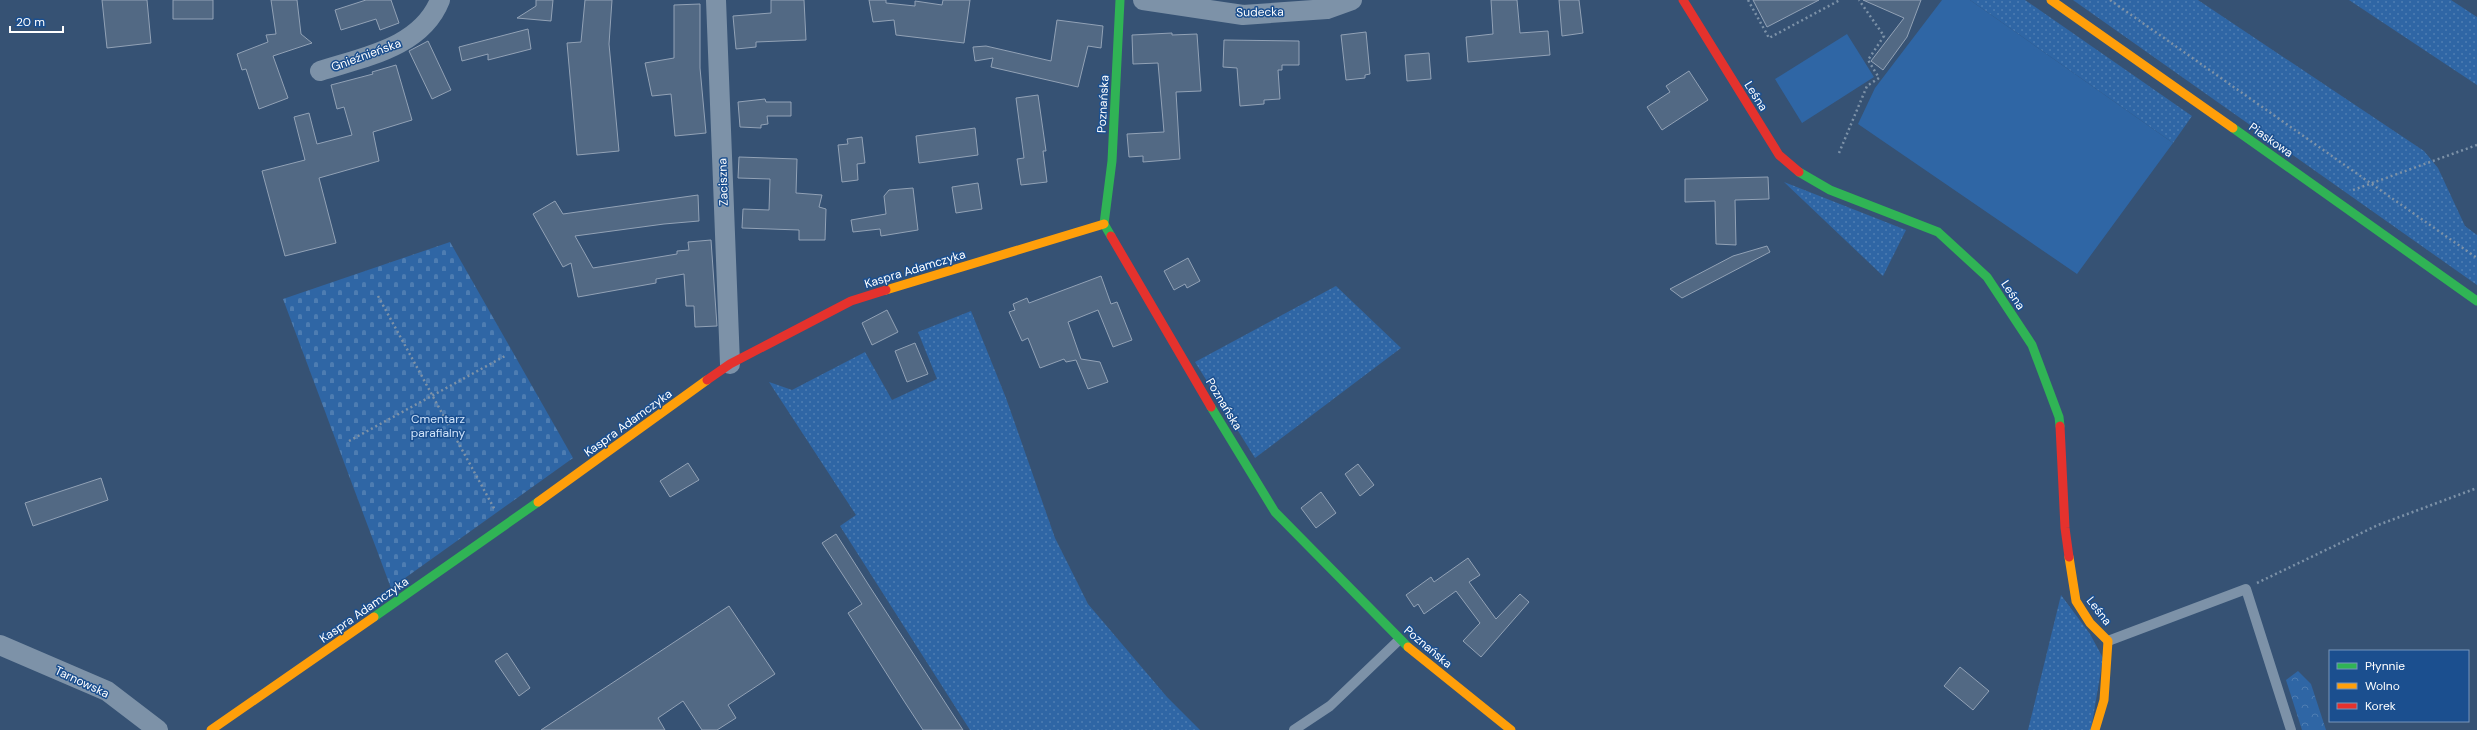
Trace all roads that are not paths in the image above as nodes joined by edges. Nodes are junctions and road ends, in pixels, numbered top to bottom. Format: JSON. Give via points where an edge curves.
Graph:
{"nodes":[{"id":1,"x":440,"y":0,"type":"edge"},
{"id":2,"x":716,"y":0,"type":"edge"},
{"id":3,"x":1120,"y":0,"type":"edge"},
{"id":4,"x":1143,"y":0,"type":"edge"},
{"id":5,"x":1352,"y":0,"type":"edge"},
{"id":6,"x":1683,"y":0,"type":"edge"},
{"id":7,"x":2051,"y":0,"type":"edge"},
{"id":8,"x":320,"y":71,"type":"dead end"},
{"id":9,"x":1104,"y":224,"type":"junction"},
{"id":10,"x":2477,"y":301,"type":"edge"},
{"id":11,"x":730,"y":364,"type":"junction"},
{"id":12,"x":1399,"y":640,"type":"junction"},
{"id":13,"x":2108,"y":640,"type":"junction"},
{"id":14,"x":0,"y":645,"type":"edge"},
{"id":15,"x":158,"y":730,"type":"edge"},
{"id":16,"x":211,"y":730,"type":"edge"},
{"id":17,"x":1294,"y":730,"type":"edge"},
{"id":18,"x":1511,"y":730,"type":"edge"},
{"id":19,"x":2095,"y":730,"type":"edge"},
{"id":20,"x":2291,"y":730,"type":"edge"}],
"edges":[{"from":1,"to":8,"type":"street","name":"Gnieźnieńska","via":[[430,18],[411,37],[394,47]]},
{"from":2,"to":11,"type":"street","name":"Zaciszna"},
{"from":3,"to":9,"type":"street","name":"Poznańska","via":[[1112,162]]},
{"from":4,"to":5,"type":"street","name":"Sudecka","via":[[1243,15],[1327,9]]},
{"from":6,"to":13,"type":"street","name":"Leśna","via":[[1779,155],[1803,176],[1830,190],[1938,232],[1986,276],[2032,345],[2059,417],[2065,528],[2076,601],[2090,623]]},
{"from":7,"to":10,"type":"street","name":"Piaskowa"},
{"from":9,"to":11,"type":"street","name":"Kaspra Adamczyka","via":[[851,301]]},
{"from":9,"to":12,"type":"street","name":"Poznańska","via":[[1275,512]]},
{"from":11,"to":16,"type":"street","name":"Kaspra Adamczyka","via":[[504,526]]},
{"from":12,"to":17,"type":"lane","via":[[1330,706]]},
{"from":12,"to":18,"type":"street","name":"Poznańska"},
{"from":13,"to":19,"type":"street","name":"Leśna","via":[[2104,700]]},
{"from":13,"to":20,"type":"lane","via":[[2246,589]]},
{"from":14,"to":15,"type":"street","name":"Tarnowska","via":[[107,691]]}]}
